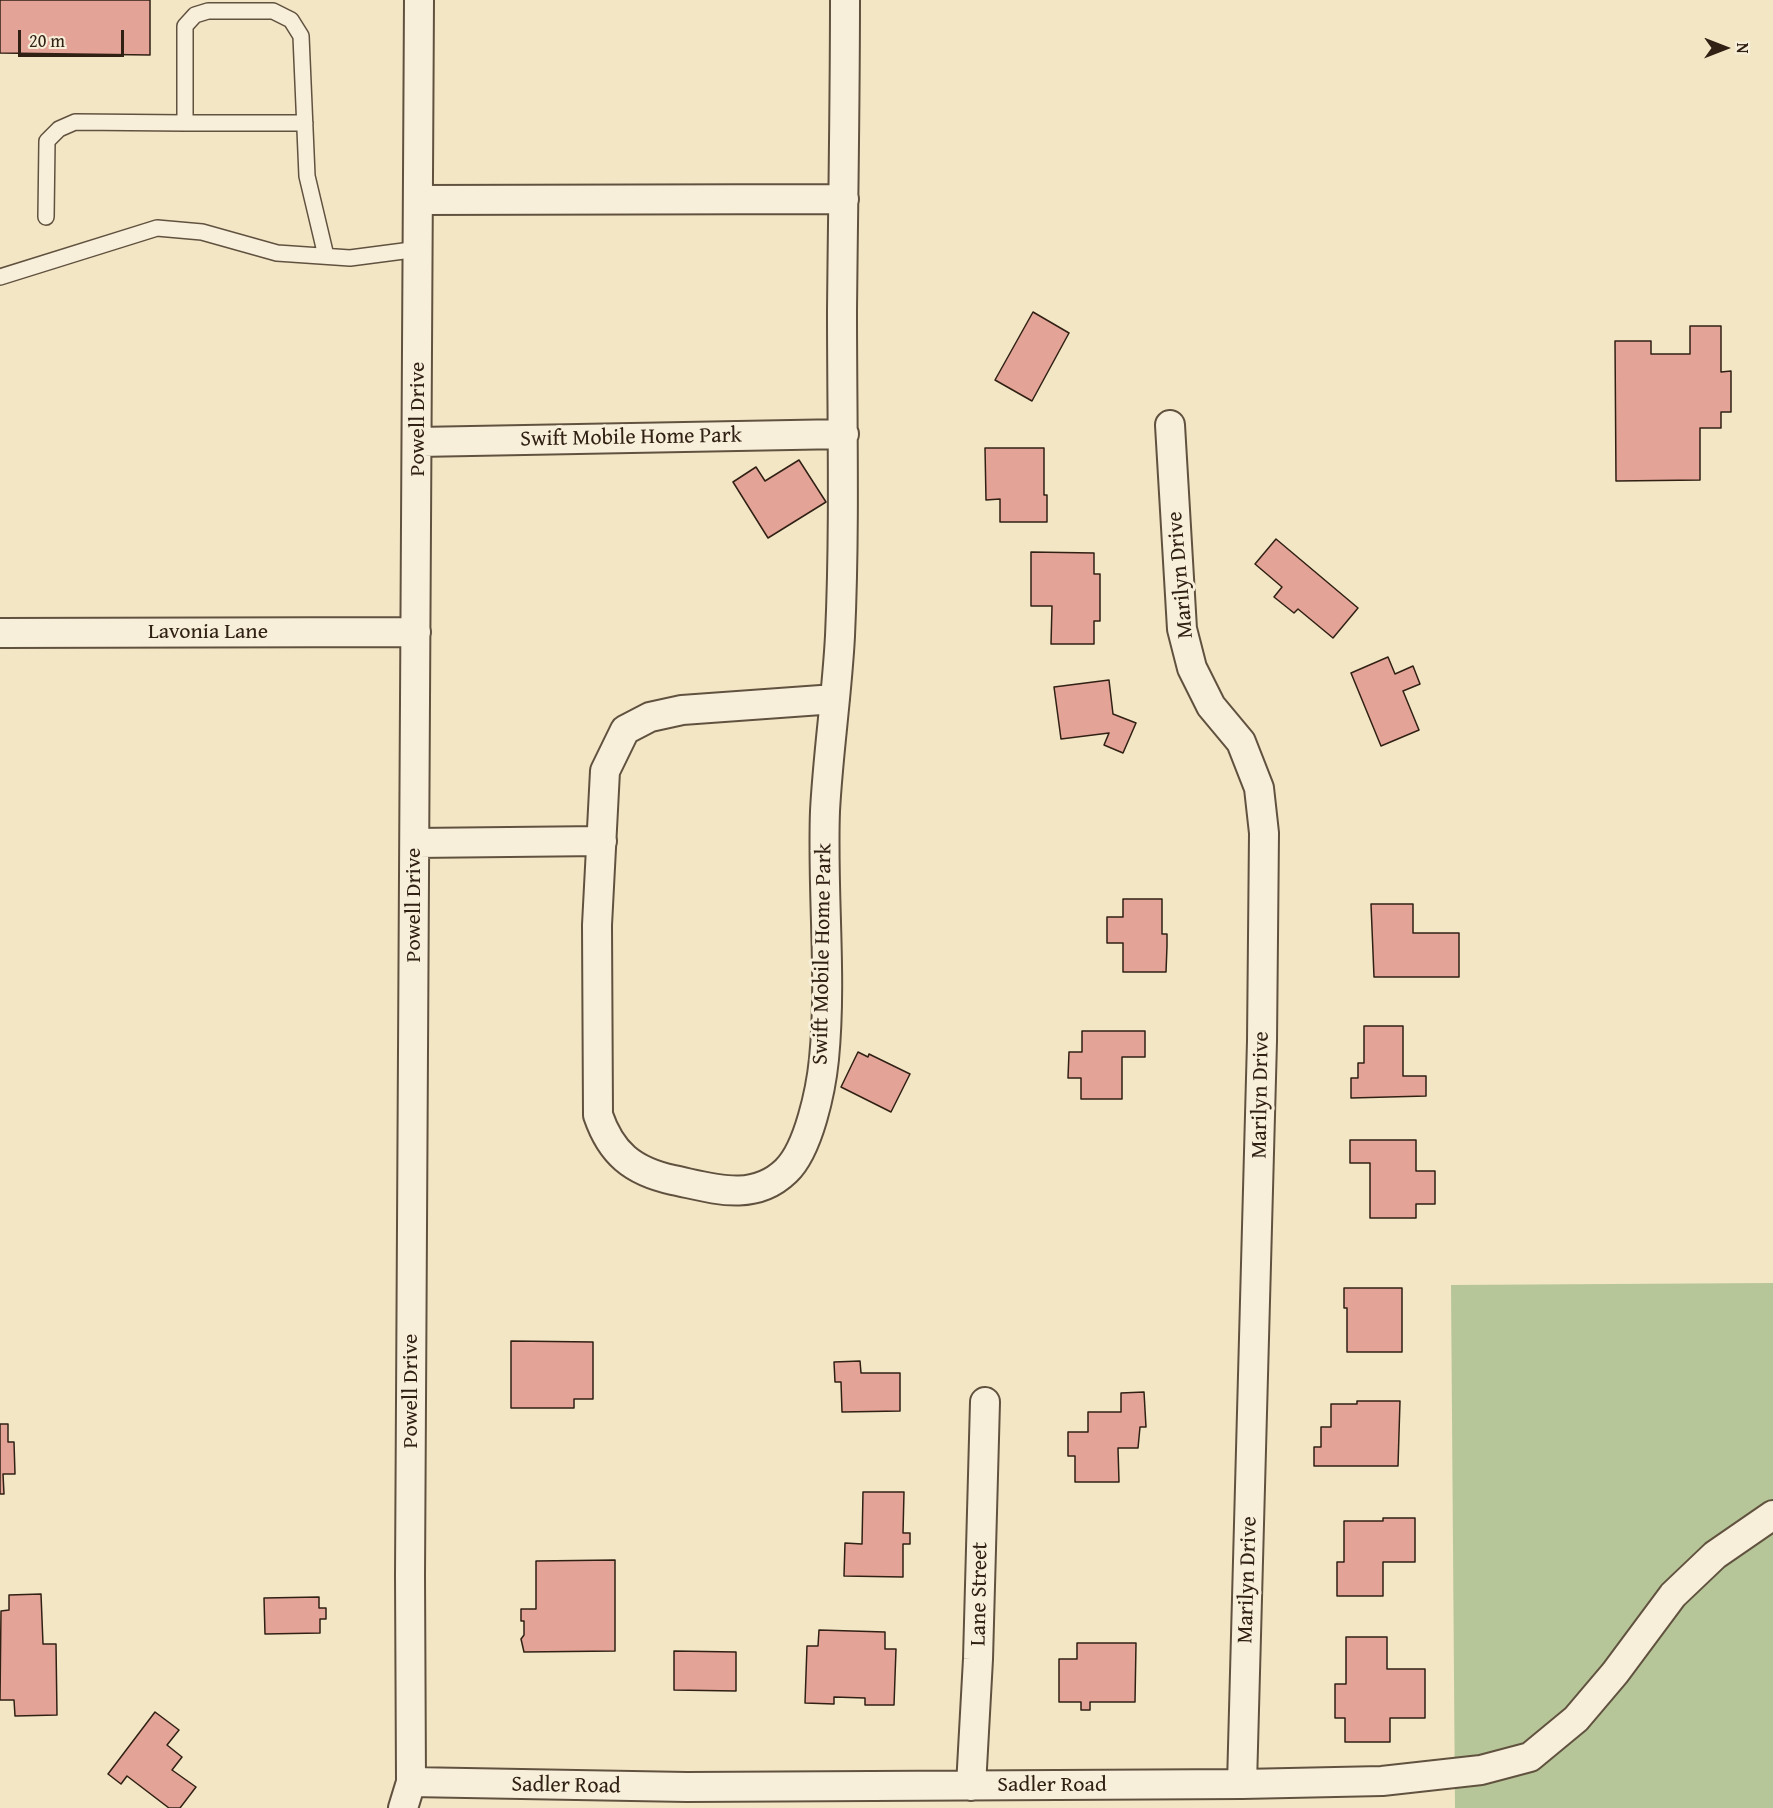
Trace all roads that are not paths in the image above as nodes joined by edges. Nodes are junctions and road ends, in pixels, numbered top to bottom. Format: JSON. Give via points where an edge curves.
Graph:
{"nodes":[{"id":1,"x":419,"y":0,"type":"edge"},
{"id":2,"x":845,"y":0,"type":"edge"},
{"id":3,"x":185,"y":123,"type":"junction"},
{"id":4,"x":305,"y":123,"type":"junction"},
{"id":5,"x":844,"y":198,"type":"junction"},
{"id":6,"x":419,"y":200,"type":"junction"},
{"id":7,"x":46,"y":217,"type":"dead end"},
{"id":8,"x":419,"y":249,"type":"junction"},
{"id":9,"x":326,"y":256,"type":"junction"},
{"id":10,"x":0,"y":277,"type":"edge"},
{"id":11,"x":1170,"y":425,"type":"dead end"},
{"id":12,"x":844,"y":434,"type":"junction"},
{"id":13,"x":418,"y":442,"type":"junction"},
{"id":14,"x":416,"y":632,"type":"junction"},
{"id":15,"x":0,"y":633,"type":"edge"},
{"id":16,"x":835,"y":699,"type":"junction"},
{"id":17,"x":602,"y":841,"type":"junction"},
{"id":18,"x":415,"y":843,"type":"junction"},
{"id":19,"x":985,"y":1402,"type":"dead end"},
{"id":20,"x":1773,"y":1515,"type":"edge"},
{"id":21,"x":1242,"y":1784,"type":"junction"},
{"id":22,"x":971,"y":1786,"type":"junction"},
{"id":23,"x":407,"y":1795,"type":"edge"},
{"id":24,"x":687,"y":1797,"type":"edge"}],
"edges":[{"from":1,"to":6,"type":"street","name":"Powell Drive"},
{"from":2,"to":5,"type":"street","name":"Swift Mobile Home Park"},
{"from":3,"to":4,"type":"lane"},
{"from":3,"to":4,"type":"lane","via":[[185,26],[195,15],[208,12],[273,12],[291,20],[301,36]]},
{"from":3,"to":7,"type":"lane","via":[[75,122],[58,129],[47,141]]},
{"from":4,"to":9,"type":"lane","via":[[308,176]]},
{"from":5,"to":6,"type":"street"},
{"from":5,"to":12,"type":"street","name":"Swift Mobile Home Park"},
{"from":6,"to":8,"type":"street","name":"Powell Drive"},
{"from":8,"to":9,"type":"lane","via":[[351,258]]},
{"from":8,"to":13,"type":"street","name":"Powell Drive"},
{"from":9,"to":10,"type":"lane","via":[[277,253],[202,232],[157,228]]},
{"from":11,"to":21,"type":"street","name":"Marilyn Drive","via":[[1182,629],[1192,668],[1211,706],[1240,742],[1259,788],[1264,833]]},
{"from":12,"to":13,"type":"street","name":"Swift Mobile Home Park"},
{"from":12,"to":16,"type":"street","name":"Swift Mobile Home Park"},
{"from":13,"to":14,"type":"street","name":"Powell Drive"},
{"from":14,"to":15,"type":"street","name":"Lavonia Lane"},
{"from":14,"to":18,"type":"street","name":"Powell Drive"},
{"from":16,"to":17,"type":"street","name":"Swift Mobile Home Park","via":[[682,710],[650,717],[625,730],[605,771]]},
{"from":16,"to":17,"type":"street","name":"Swift Mobile Home Park","via":[[825,813],[824,1062],[815,1111],[798,1153],[786,1171],[760,1187],[733,1192],[657,1177],[624,1158],[605,1136],[598,1115],[597,925]]},
{"from":17,"to":18,"type":"street"},
{"from":18,"to":23,"type":"street","name":"Powell Drive"},
{"from":19,"to":22,"type":"street","name":"Lane Street"},
{"from":20,"to":21,"type":"street","name":"Sadler Road","via":[[1715,1555],[1673,1595],[1576,1719],[1530,1757],[1437,1777]]},
{"from":21,"to":22,"type":"street","name":"Sadler Road"},
{"from":22,"to":24,"type":"street","name":"Sadler Road"},
{"from":23,"to":24,"type":"street","name":"Sadler Road","via":[[470,1785]]}]}
